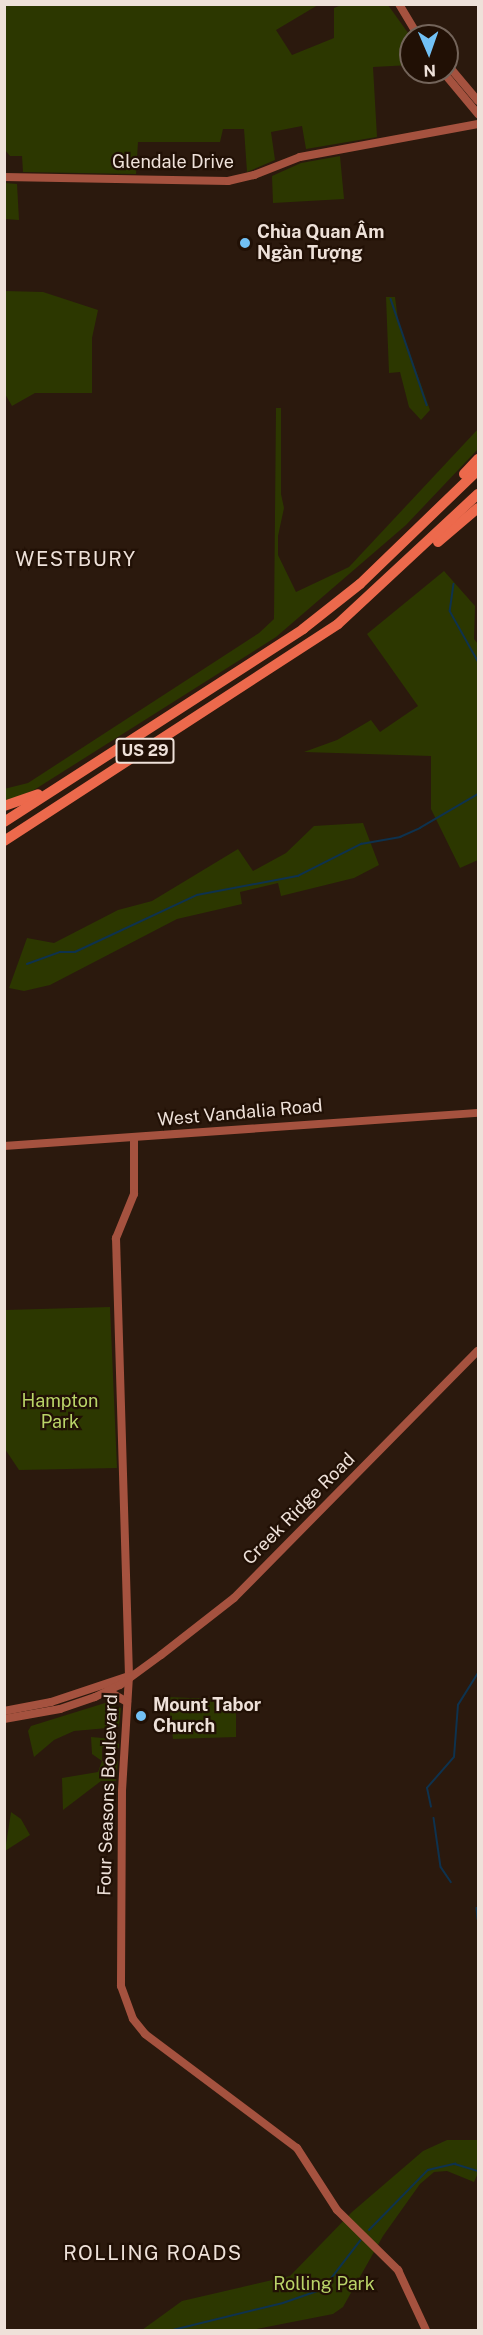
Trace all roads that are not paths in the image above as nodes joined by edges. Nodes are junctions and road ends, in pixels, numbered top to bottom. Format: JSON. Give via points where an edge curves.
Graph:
{"nodes":[{"id":1,"x":401,"y":9,"type":"edge"},
{"id":2,"x":410,"y":24,"type":"edge"},
{"id":3,"x":414,"y":24,"type":"edge"},
{"id":4,"x":459,"y":78,"type":"edge"},
{"id":5,"x":453,"y":84,"type":"edge"},
{"id":6,"x":478,"y":101,"type":"edge"},
{"id":7,"x":478,"y":114,"type":"edge"},
{"id":8,"x":478,"y":124,"type":"edge"},
{"id":9,"x":4,"y":177,"type":"edge"},
{"id":10,"x":478,"y":459,"type":"edge"},
{"id":11,"x":478,"y":470,"type":"edge"},
{"id":12,"x":478,"y":494,"type":"edge"},
{"id":13,"x":447,"y":501,"type":"junction"},
{"id":14,"x":478,"y":508,"type":"edge"},
{"id":15,"x":395,"y":575,"type":"junction"},
{"id":16,"x":96,"y":763,"type":"junction"},
{"id":17,"x":4,"y":806,"type":"edge"},
{"id":18,"x":4,"y":822,"type":"edge"},
{"id":19,"x":21,"y":831,"type":"junction"},
{"id":20,"x":4,"y":841,"type":"edge"},
{"id":21,"x":4,"y":850,"type":"edge"},
{"id":22,"x":478,"y":1113,"type":"edge"},
{"id":23,"x":134,"y":1139,"type":"junction"},
{"id":24,"x":4,"y":1146,"type":"edge"},
{"id":25,"x":478,"y":1351,"type":"edge"},
{"id":26,"x":129,"y":1676,"type":"junction"},
{"id":27,"x":108,"y":1691,"type":"junction"},
{"id":28,"x":127,"y":1702,"type":"junction"},
{"id":29,"x":4,"y":1711,"type":"edge"},
{"id":30,"x":4,"y":1719,"type":"edge"},
{"id":31,"x":426,"y":2331,"type":"edge"}],
"edges":[{"from":1,"to":2,"type":"street"},
{"from":1,"to":3,"type":"street"},
{"from":4,"to":6,"type":"street"},
{"from":5,"to":7,"type":"street"},
{"from":8,"to":9,"type":"street","name":"Glendale Drive","via":[[300,157],[254,176],[228,181]]},
{"from":10,"to":13,"type":"highway","via":[[456,482]]},
{"from":11,"to":13,"type":"highway","number":"US 29"},
{"from":12,"to":15,"type":"highway","number":"US 29"},
{"from":13,"to":16,"type":"highway","number":"US 29","via":[[360,584],[303,629]]},
{"from":14,"to":15,"type":"highway"},
{"from":15,"to":19,"type":"highway","number":"US 29","via":[[300,652]]},
{"from":16,"to":17,"type":"highway"},
{"from":16,"to":18,"type":"highway","number":"US 29"},
{"from":19,"to":20,"type":"highway","number":"US 29"},
{"from":19,"to":21,"type":"highway"},
{"from":22,"to":23,"type":"street","name":"West Vandalia Road","via":[[251,1127]]},
{"from":23,"to":24,"type":"street","name":"West Vandalia Road"},
{"from":23,"to":26,"type":"street","name":"Four Seasons Boulevard","via":[[134,1194],[117,1228],[116,1268]]},
{"from":25,"to":26,"type":"street","name":"Creek Ridge Road","via":[[234,1598]]},
{"from":26,"to":27,"type":"street","name":"Creek Ridge Road"},
{"from":26,"to":28,"type":"street","name":"Four Seasons Boulevard"},
{"from":26,"to":29,"type":"street","name":"Creek Ridge Road","via":[[51,1702]]},
{"from":27,"to":28,"type":"street"},
{"from":27,"to":30,"type":"street","name":"Creek Ridge Road","via":[[60,1709]]},
{"from":28,"to":31,"type":"street","name":"Four Seasons Boulevard","via":[[120,1957],[121,1986],[133,2019],[159,2046],[297,2148],[337,2210],[398,2270]]}]}
